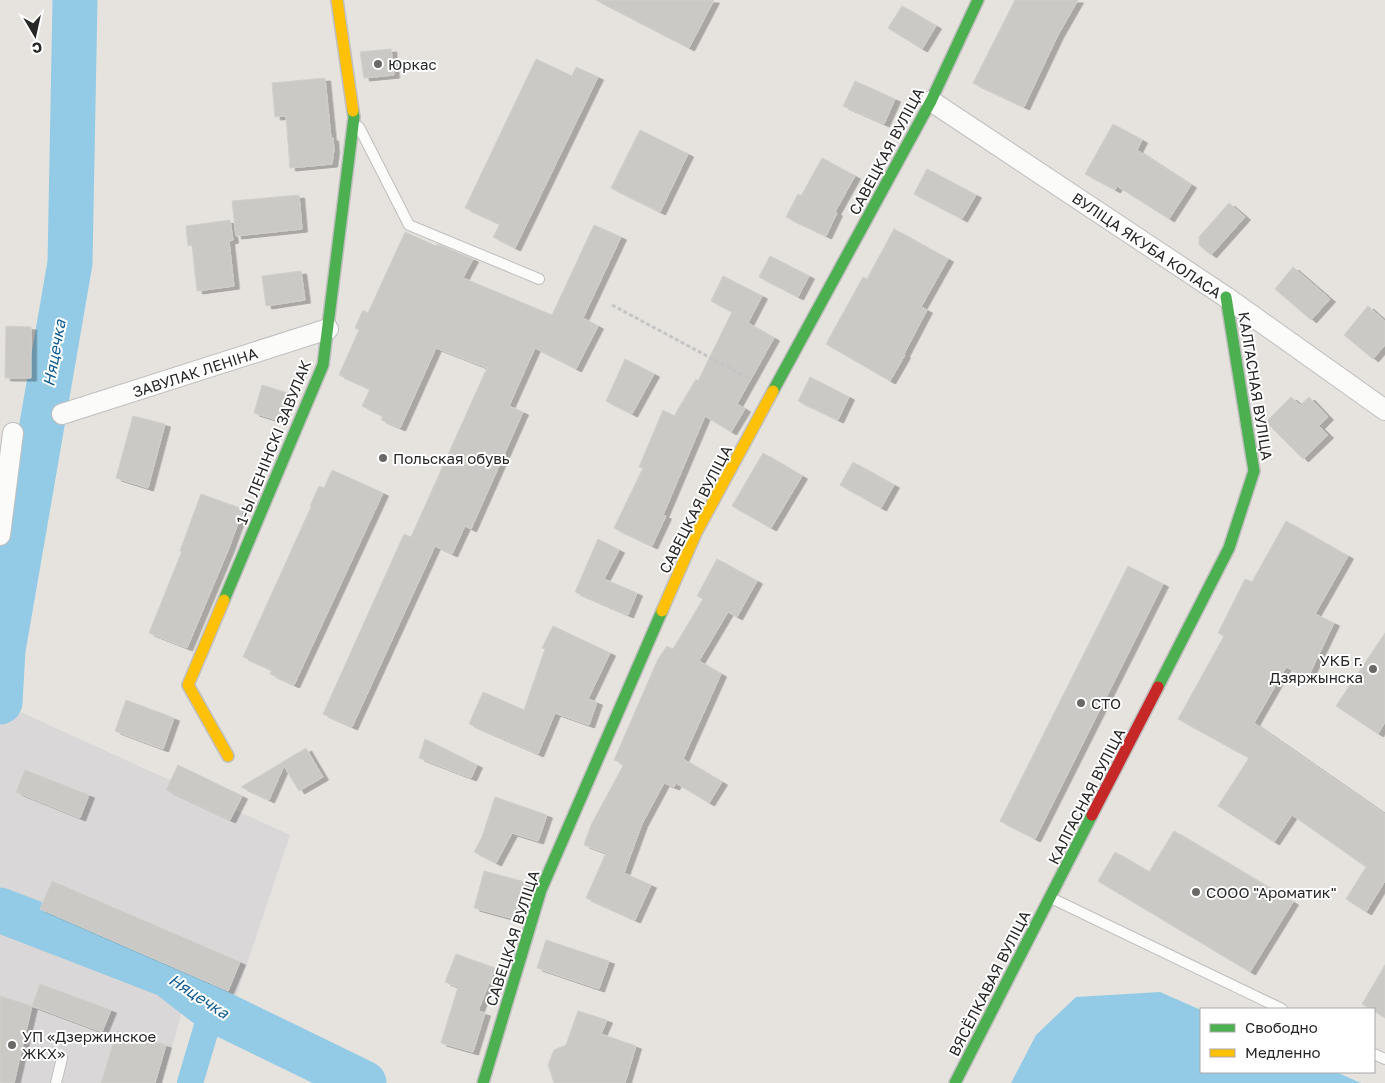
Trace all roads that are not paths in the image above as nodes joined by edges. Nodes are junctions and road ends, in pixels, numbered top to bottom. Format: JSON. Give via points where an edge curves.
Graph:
{"nodes":[{"id":1,"x":337,"y":0,"type":"edge"},
{"id":2,"x":978,"y":0,"type":"edge"},
{"id":3,"x":931,"y":101,"type":"junction"},
{"id":4,"x":354,"y":117,"type":"junction"},
{"id":5,"x":539,"y":279,"type":"dead end"},
{"id":6,"x":1226,"y":297,"type":"junction"},
{"id":7,"x":328,"y":330,"type":"junction"},
{"id":8,"x":1385,"y":410,"type":"edge"},
{"id":9,"x":62,"y":414,"type":"dead end"},
{"id":10,"x":13,"y":433,"type":"dead end"},
{"id":11,"x":0,"y":535,"type":"edge"},
{"id":12,"x":228,"y":756,"type":"dead end"},
{"id":13,"x":1051,"y":898,"type":"junction"},
{"id":14,"x":1280,"y":1008,"type":"edge"},
{"id":15,"x":62,"y":1058,"type":"dead end"},
{"id":16,"x":56,"y":1083,"type":"edge"},
{"id":17,"x":483,"y":1083,"type":"edge"},
{"id":18,"x":955,"y":1083,"type":"edge"}],
"edges":[{"from":1,"to":4,"type":"street","name":"1-Ы ЛЕНІНСКІ ЗАВУЛАК"},
{"from":2,"to":3,"type":"street","name":"САВЕЦКАЯ ВУЛІЦА"},
{"from":3,"to":6,"type":"street","name":"ВУЛІЦА ЯКУБА КОЛАСА"},
{"from":3,"to":17,"type":"street","name":"САВЕЦКАЯ ВУЛІЦА","via":[[696,533],[541,890]]},
{"from":4,"to":5,"type":"lane","via":[[409,225]]},
{"from":4,"to":7,"type":"street","name":"1-Ы ЛЕНІНСКІ ЗАВУЛАК"},
{"from":6,"to":8,"type":"street","name":"ВУЛІЦА ЯКУБА КОЛАСА"},
{"from":6,"to":13,"type":"street","name":"КАЛГАСНАЯ ВУЛІЦА","via":[[1254,471],[1229,548]]},
{"from":7,"to":9,"type":"street","name":"ЗАВУЛАК ЛЕНІНА"},
{"from":7,"to":12,"type":"street","name":"1-Ы ЛЕНІНСКІ ЗАВУЛАК","via":[[323,365],[188,685]]},
{"from":10,"to":11,"type":"street"},
{"from":13,"to":14,"type":"lane"},
{"from":13,"to":18,"type":"street","name":"ВЯСЁЛКАВАЯ ВУЛІЦА"},
{"from":15,"to":16,"type":"lane"}]}
